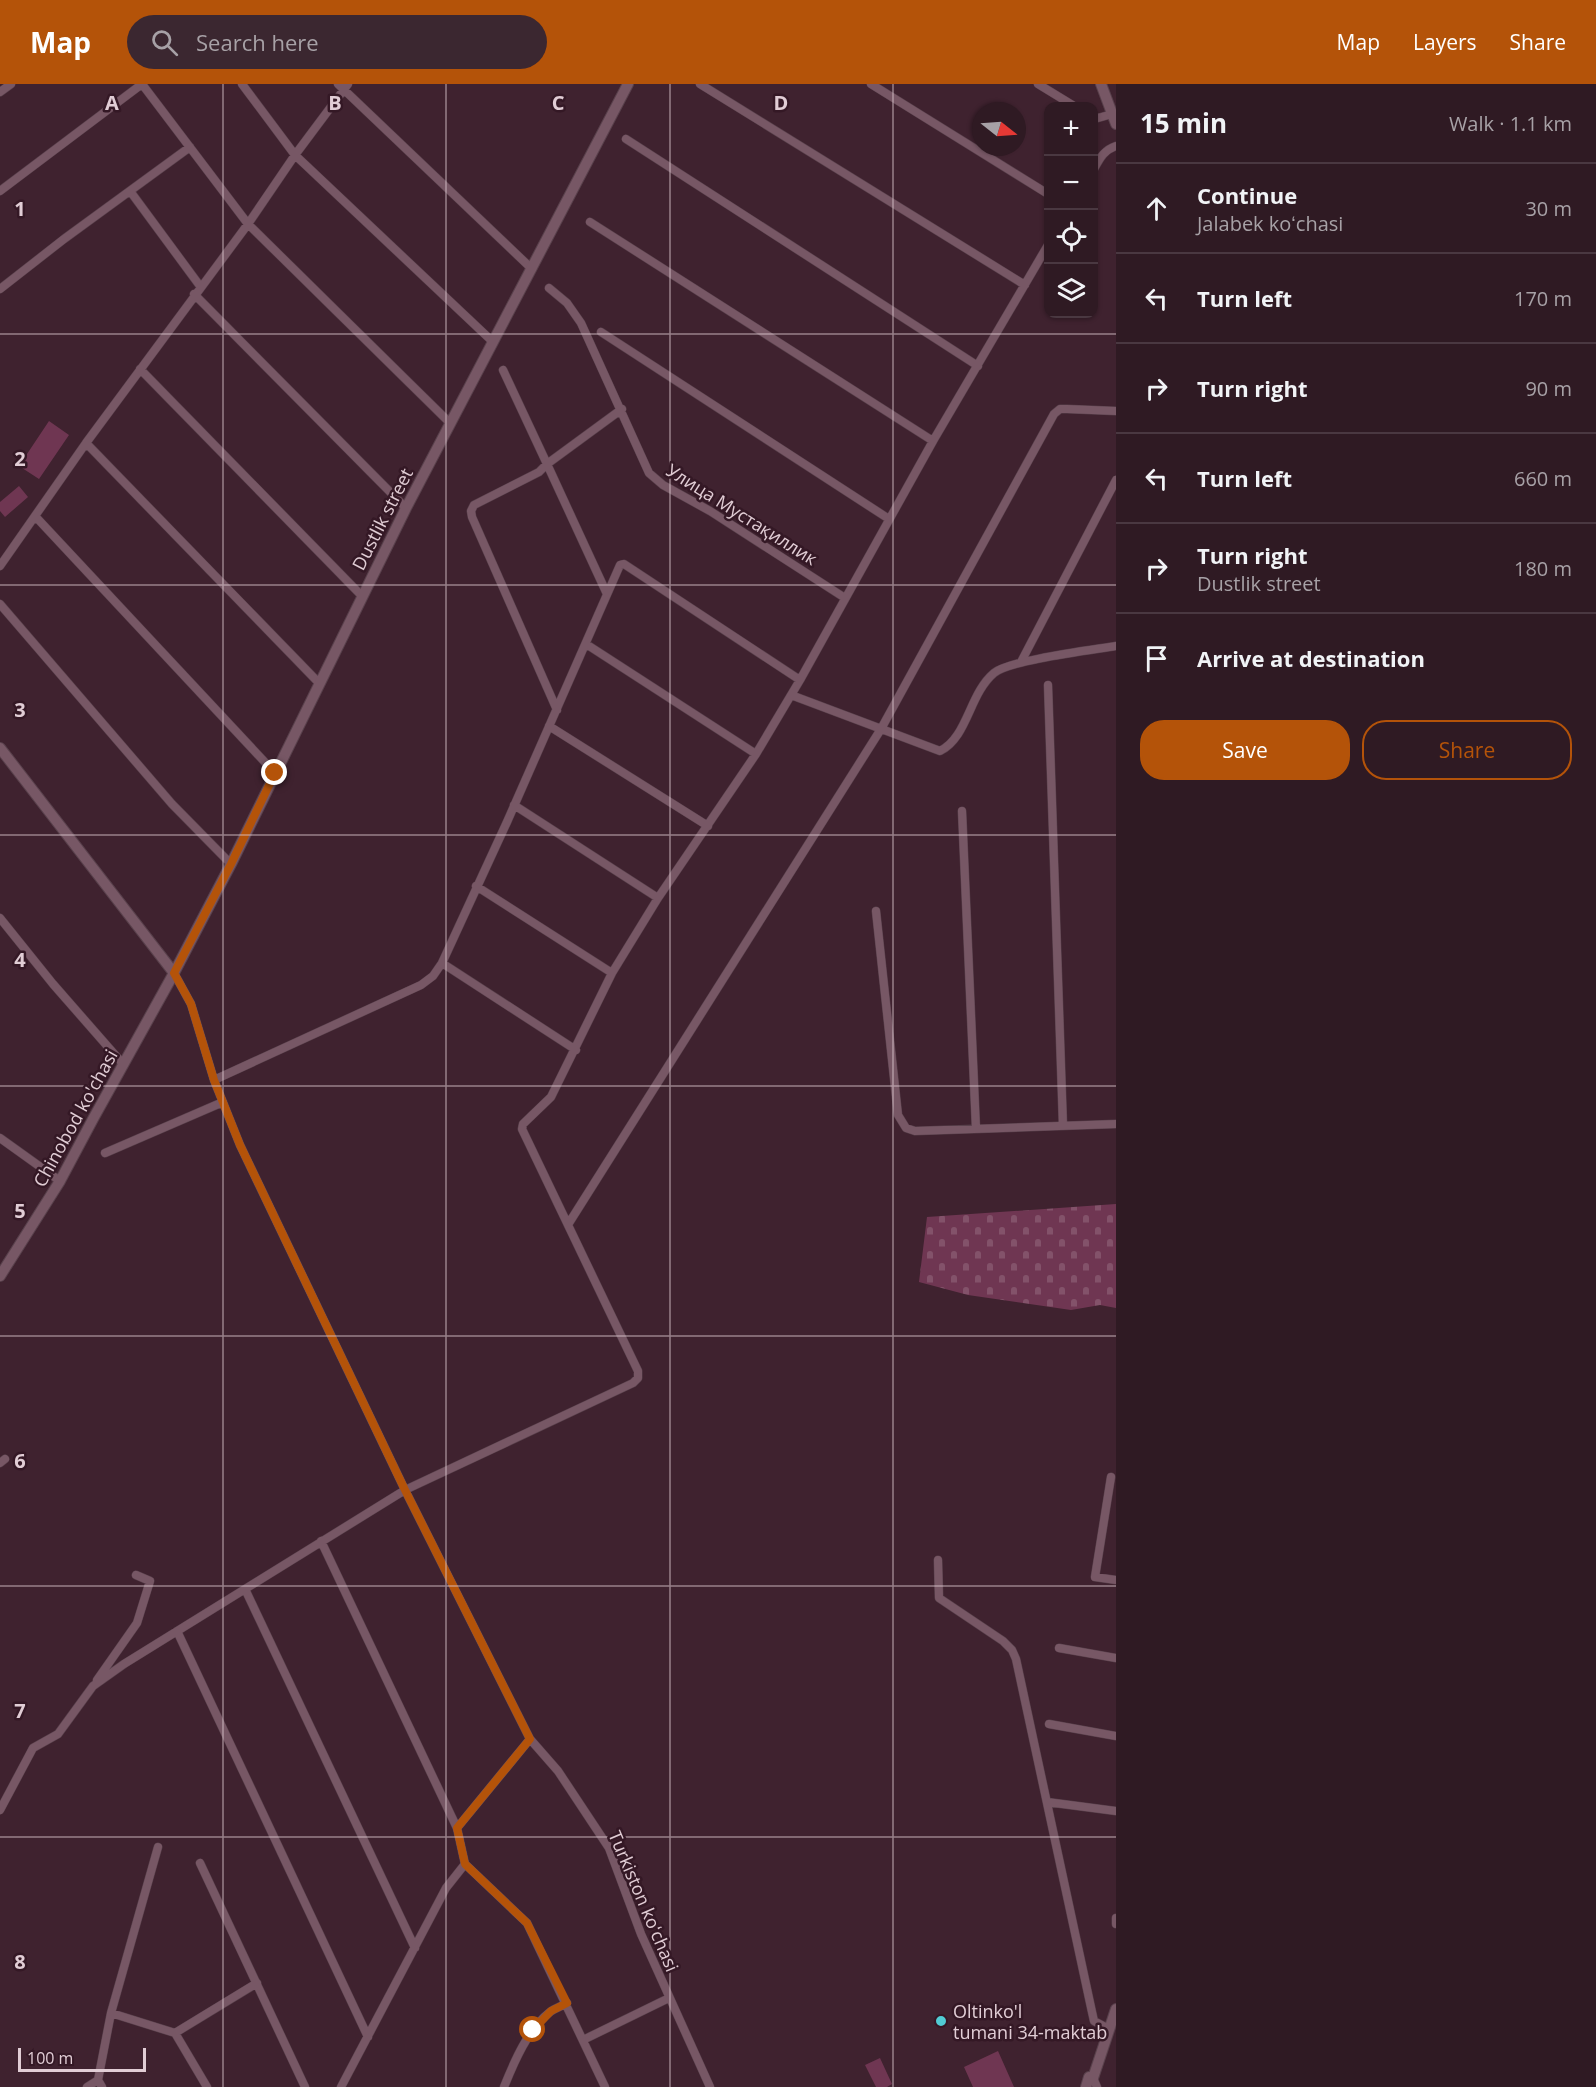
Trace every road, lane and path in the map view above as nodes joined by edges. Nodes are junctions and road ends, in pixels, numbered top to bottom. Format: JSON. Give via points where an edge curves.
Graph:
{"nodes":[{"id":1,"x":11,"y":84,"type":"edge"},
{"id":2,"x":142,"y":84,"type":"edge"},
{"id":3,"x":242,"y":84,"type":"edge"},
{"id":4,"x":628,"y":84,"type":"edge"},
{"id":5,"x":700,"y":84,"type":"edge"},
{"id":6,"x":871,"y":84,"type":"edge"},
{"id":7,"x":1038,"y":84,"type":"edge"},
{"id":8,"x":1101,"y":84,"type":"edge"},
{"id":9,"x":343,"y":86,"type":"edge"},
{"id":10,"x":0,"y":93,"type":"edge"},
{"id":11,"x":1067,"y":102,"type":"edge"},
{"id":12,"x":1098,"y":118,"type":"edge"},
{"id":13,"x":1114,"y":119,"type":"edge"},
{"id":14,"x":626,"y":139,"type":"dead end"},
{"id":15,"x":1116,"y":146,"type":"edge"},
{"id":16,"x":190,"y":147,"type":"junction"},
{"id":17,"x":294,"y":155,"type":"junction"},
{"id":18,"x":1098,"y":162,"type":"edge"},
{"id":19,"x":0,"y":191,"type":"edge"},
{"id":20,"x":130,"y":191,"type":"junction"},
{"id":21,"x":1044,"y":192,"type":"edge"},
{"id":22,"x":590,"y":222,"type":"dead end"},
{"id":23,"x":248,"y":224,"type":"junction"},
{"id":24,"x":1044,"y":252,"type":"edge"},
{"id":25,"x":532,"y":269,"type":"junction"},
{"id":26,"x":1025,"y":285,"type":"junction"},
{"id":27,"x":200,"y":286,"type":"junction"},
{"id":28,"x":549,"y":288,"type":"dead end"},
{"id":29,"x":0,"y":289,"type":"edge"},
{"id":30,"x":194,"y":294,"type":"junction"},
{"id":31,"x":601,"y":332,"type":"dead end"},
{"id":32,"x":492,"y":341,"type":"junction"},
{"id":33,"x":978,"y":366,"type":"junction"},
{"id":34,"x":140,"y":369,"type":"junction"},
{"id":35,"x":503,"y":370,"type":"dead end"},
{"id":36,"x":622,"y":409,"type":"junction"},
{"id":37,"x":1116,"y":411,"type":"edge"},
{"id":38,"x":450,"y":423,"type":"junction"},
{"id":39,"x":933,"y":441,"type":"junction"},
{"id":40,"x":86,"y":442,"type":"junction"},
{"id":41,"x":547,"y":464,"type":"junction"},
{"id":42,"x":1116,"y":480,"type":"edge"},
{"id":43,"x":406,"y":508,"type":"junction"},
{"id":44,"x":35,"y":516,"type":"junction"},
{"id":45,"x":888,"y":519,"type":"junction"},
{"id":46,"x":0,"y":566,"type":"edge"},
{"id":47,"x":607,"y":594,"type":"junction"},
{"id":48,"x":362,"y":596,"type":"junction"},
{"id":49,"x":845,"y":598,"type":"junction"},
{"id":50,"x":0,"y":604,"type":"edge"},
{"id":51,"x":586,"y":644,"type":"junction"},
{"id":52,"x":1116,"y":646,"type":"edge"},
{"id":53,"x":1021,"y":662,"type":"junction"},
{"id":54,"x":800,"y":680,"type":"junction"},
{"id":55,"x":319,"y":683,"type":"junction"},
{"id":56,"x":1048,"y":685,"type":"dead end"},
{"id":57,"x":791,"y":695,"type":"junction"},
{"id":58,"x":557,"y":710,"type":"junction"},
{"id":59,"x":549,"y":726,"type":"junction"},
{"id":60,"x":881,"y":729,"type":"junction"},
{"id":61,"x":0,"y":748,"type":"edge"},
{"id":62,"x":756,"y":754,"type":"junction"},
{"id":63,"x":275,"y":773,"type":"junction"},
{"id":64,"x":514,"y":805,"type":"junction"},
{"id":65,"x":962,"y":811,"type":"dead end"},
{"id":66,"x":708,"y":826,"type":"junction"},
{"id":67,"x":231,"y":864,"type":"junction"},
{"id":68,"x":476,"y":886,"type":"junction"},
{"id":69,"x":658,"y":898,"type":"junction"},
{"id":70,"x":876,"y":911,"type":"dead end"},
{"id":71,"x":0,"y":918,"type":"edge"},
{"id":72,"x":442,"y":963,"type":"junction"},
{"id":73,"x":174,"y":973,"type":"junction"},
{"id":74,"x":612,"y":973,"type":"junction"},
{"id":75,"x":576,"y":1050,"type":"junction"},
{"id":76,"x":123,"y":1064,"type":"junction"},
{"id":77,"x":214,"y":1080,"type":"junction"},
{"id":78,"x":223,"y":1102,"type":"junction"},
{"id":79,"x":1116,"y":1124,"type":"edge"},
{"id":80,"x":1063,"y":1126,"type":"junction"},
{"id":81,"x":976,"y":1129,"type":"junction"},
{"id":82,"x":0,"y":1138,"type":"edge"},
{"id":83,"x":105,"y":1153,"type":"dead end"},
{"id":84,"x":60,"y":1181,"type":"junction"},
{"id":85,"x":568,"y":1223,"type":"junction"},
{"id":86,"x":0,"y":1276,"type":"edge"},
{"id":87,"x":1111,"y":1477,"type":"dead end"},
{"id":88,"x":405,"y":1490,"type":"junction"},
{"id":89,"x":321,"y":1541,"type":"junction"},
{"id":90,"x":938,"y":1560,"type":"dead end"},
{"id":91,"x":136,"y":1575,"type":"dead end"},
{"id":92,"x":1116,"y":1580,"type":"edge"},
{"id":93,"x":245,"y":1589,"type":"junction"},
{"id":94,"x":177,"y":1631,"type":"junction"},
{"id":95,"x":1059,"y":1647,"type":"dead end"},
{"id":96,"x":1116,"y":1658,"type":"edge"},
{"id":97,"x":93,"y":1686,"type":"junction"},
{"id":98,"x":1049,"y":1724,"type":"dead end"},
{"id":99,"x":1116,"y":1736,"type":"edge"},
{"id":100,"x":530,"y":1739,"type":"junction"},
{"id":101,"x":1047,"y":1802,"type":"junction"},
{"id":102,"x":0,"y":1810,"type":"edge"},
{"id":103,"x":1116,"y":1811,"type":"edge"},
{"id":104,"x":457,"y":1828,"type":"junction"},
{"id":105,"x":158,"y":1847,"type":"dead end"},
{"id":106,"x":200,"y":1863,"type":"dead end"},
{"id":107,"x":465,"y":1864,"type":"junction"},
{"id":108,"x":1116,"y":1918,"type":"edge"},
{"id":109,"x":1116,"y":1924,"type":"edge"},
{"id":110,"x":415,"y":1948,"type":"junction"},
{"id":111,"x":257,"y":1983,"type":"junction"},
{"id":112,"x":669,"y":1998,"type":"junction"},
{"id":113,"x":567,"y":2003,"type":"junction"},
{"id":114,"x":1116,"y":2009,"type":"edge"},
{"id":115,"x":111,"y":2013,"type":"junction"},
{"id":116,"x":1110,"y":2029,"type":"junction"},
{"id":117,"x":176,"y":2032,"type":"junction"},
{"id":118,"x":368,"y":2037,"type":"junction"},
{"id":119,"x":583,"y":2040,"type":"junction"},
{"id":120,"x":100,"y":2083,"type":"edge"},
{"id":121,"x":1092,"y":2084,"type":"edge"},
{"id":122,"x":87,"y":2087,"type":"edge"},
{"id":123,"x":207,"y":2087,"type":"edge"},
{"id":124,"x":305,"y":2087,"type":"edge"},
{"id":125,"x":341,"y":2087,"type":"edge"},
{"id":126,"x":504,"y":2087,"type":"edge"},
{"id":127,"x":605,"y":2087,"type":"edge"},
{"id":128,"x":710,"y":2087,"type":"edge"}],
"edges":[{"from":1,"to":10,"type":"street"},
{"from":2,"to":16,"type":"street"},
{"from":2,"to":19,"type":"street"},
{"from":3,"to":17,"type":"street"},
{"from":4,"to":25,"type":"street","name":"Dustlik street"},
{"from":5,"to":26,"type":"street"},
{"from":6,"to":21,"type":"street"},
{"from":7,"to":11,"type":"street"},
{"from":8,"to":13,"type":"street"},
{"from":9,"to":17,"type":"street"},
{"from":9,"to":25,"type":"street"},
{"from":12,"to":13,"type":"street"},
{"from":14,"to":33,"type":"street"},
{"from":15,"to":18,"type":"street","via":[[1102,154]]},
{"from":16,"to":20,"type":"street"},
{"from":16,"to":23,"type":"street"},
{"from":17,"to":23,"type":"street"},
{"from":17,"to":32,"type":"street"},
{"from":20,"to":27,"type":"street"},
{"from":20,"to":29,"type":"street"},
{"from":22,"to":39,"type":"street"},
{"from":23,"to":27,"type":"street"},
{"from":23,"to":38,"type":"street"},
{"from":24,"to":26,"type":"street"},
{"from":25,"to":32,"type":"street","name":"Dustlik street"},
{"from":26,"to":33,"type":"street"},
{"from":27,"to":30,"type":"street"},
{"from":28,"to":36,"type":"street","name":"Улица Мустақиллик","via":[[567,303],[581,323]]},
{"from":30,"to":34,"type":"street"},
{"from":30,"to":43,"type":"street"},
{"from":31,"to":45,"type":"street"},
{"from":32,"to":38,"type":"street","name":"Dustlik street"},
{"from":33,"to":39,"type":"street"},
{"from":34,"to":40,"type":"street"},
{"from":34,"to":48,"type":"street"},
{"from":35,"to":41,"type":"street"},
{"from":36,"to":41,"type":"street"},
{"from":36,"to":49,"type":"street","name":"Улица Мустақиллик","via":[[649,472],[663,485]]},
{"from":37,"to":60,"type":"street","via":[[1060,409],[1054,414]]},
{"from":38,"to":43,"type":"street","name":"Dustlik street"},
{"from":39,"to":45,"type":"street"},
{"from":40,"to":44,"type":"street"},
{"from":40,"to":55,"type":"street"},
{"from":41,"to":47,"type":"street"},
{"from":41,"to":58,"type":"street","via":[[539,472],[474,505],[471,511]]},
{"from":42,"to":53,"type":"street"},
{"from":43,"to":48,"type":"street","name":"Dustlik street"},
{"from":44,"to":46,"type":"street"},
{"from":44,"to":63,"type":"street"},
{"from":45,"to":49,"type":"street"},
{"from":47,"to":51,"type":"street"},
{"from":47,"to":54,"type":"street","via":[[617,568],[624,564]]},
{"from":48,"to":55,"type":"street","name":"Dustlik street"},
{"from":49,"to":54,"type":"street"},
{"from":50,"to":67,"type":"street","via":[[172,804]]},
{"from":51,"to":58,"type":"street"},
{"from":51,"to":62,"type":"street"},
{"from":52,"to":53,"type":"street"},
{"from":53,"to":60,"type":"street","via":[[995,672],[979,691],[951,746],[940,751]]},
{"from":54,"to":57,"type":"street"},
{"from":55,"to":63,"type":"street","name":"Dustlik street"},
{"from":56,"to":80,"type":"street"},
{"from":57,"to":60,"type":"street"},
{"from":57,"to":62,"type":"street"},
{"from":58,"to":59,"type":"street"},
{"from":59,"to":64,"type":"street"},
{"from":59,"to":66,"type":"street"},
{"from":60,"to":85,"type":"street"},
{"from":61,"to":73,"type":"street"},
{"from":62,"to":66,"type":"street"},
{"from":63,"to":67,"type":"street","name":"Dustlik street"},
{"from":64,"to":68,"type":"street"},
{"from":64,"to":69,"type":"street"},
{"from":65,"to":81,"type":"street"},
{"from":66,"to":69,"type":"street"},
{"from":67,"to":73,"type":"street","name":"Dustlik street"},
{"from":68,"to":72,"type":"street"},
{"from":68,"to":74,"type":"street"},
{"from":69,"to":74,"type":"street"},
{"from":70,"to":81,"type":"street","via":[[898,1115],[906,1128],[915,1131]]},
{"from":71,"to":76,"type":"street"},
{"from":72,"to":75,"type":"street"},
{"from":72,"to":77,"type":"street","via":[[421,985]]},
{"from":73,"to":76,"type":"street","name":"Chinobod ko'chasi"},
{"from":73,"to":77,"type":"street","name":"Turkiston koʻchasi","via":[[191,1004]]},
{"from":74,"to":75,"type":"street"},
{"from":75,"to":85,"type":"street","via":[[551,1097],[526,1120],[522,1129]]},
{"from":76,"to":84,"type":"street","name":"Chinobod ko'chasi"},
{"from":77,"to":78,"type":"street","name":"Turkiston koʻchasi"},
{"from":78,"to":83,"type":"street"},
{"from":78,"to":88,"type":"street","name":"Turkiston koʻchasi"},
{"from":79,"to":80,"type":"street"},
{"from":80,"to":81,"type":"street"},
{"from":82,"to":84,"type":"street"},
{"from":84,"to":86,"type":"street","name":"Chinobod ko'chasi"},
{"from":85,"to":88,"type":"street","via":[[638,1378]]},
{"from":87,"to":92,"type":"street","via":[[1095,1577]]},
{"from":88,"to":89,"type":"street"},
{"from":88,"to":100,"type":"street","name":"Turkiston koʻchasi"},
{"from":89,"to":93,"type":"street"},
{"from":89,"to":104,"type":"street"},
{"from":90,"to":101,"type":"street","via":[[939,1598],[1012,1650]]},
{"from":91,"to":97,"type":"street","via":[[150,1581],[137,1623]]},
{"from":93,"to":94,"type":"street"},
{"from":93,"to":110,"type":"street"},
{"from":94,"to":97,"type":"street"},
{"from":94,"to":118,"type":"street"},
{"from":95,"to":96,"type":"street"},
{"from":97,"to":102,"type":"street","via":[[58,1734],[33,1748]]},
{"from":98,"to":99,"type":"street"},
{"from":100,"to":104,"type":"street"},
{"from":100,"to":112,"type":"street","name":"Turkiston koʻchasi","via":[[558,1771],[609,1848]]},
{"from":101,"to":103,"type":"street"},
{"from":101,"to":116,"type":"street","via":[[1094,2020]]},
{"from":104,"to":107,"type":"street"},
{"from":105,"to":115,"type":"street"},
{"from":106,"to":111,"type":"street"},
{"from":107,"to":110,"type":"street","via":[[446,1888]]},
{"from":107,"to":113,"type":"street","via":[[527,1923]]},
{"from":108,"to":109,"type":"street"},
{"from":110,"to":118,"type":"street"},
{"from":111,"to":117,"type":"street"},
{"from":111,"to":124,"type":"street"},
{"from":112,"to":119,"type":"street"},
{"from":112,"to":128,"type":"street","name":"Turkiston koʻchasi"},
{"from":113,"to":119,"type":"street"},
{"from":113,"to":126,"type":"street","via":[[551,2011],[533,2030]]},
{"from":114,"to":116,"type":"street"},
{"from":115,"to":117,"type":"street"},
{"from":115,"to":120,"type":"street"},
{"from":116,"to":121,"type":"street"},
{"from":117,"to":123,"type":"street"},
{"from":118,"to":125,"type":"street"},
{"from":119,"to":127,"type":"street"},
{"from":120,"to":122,"type":"street"}]}
